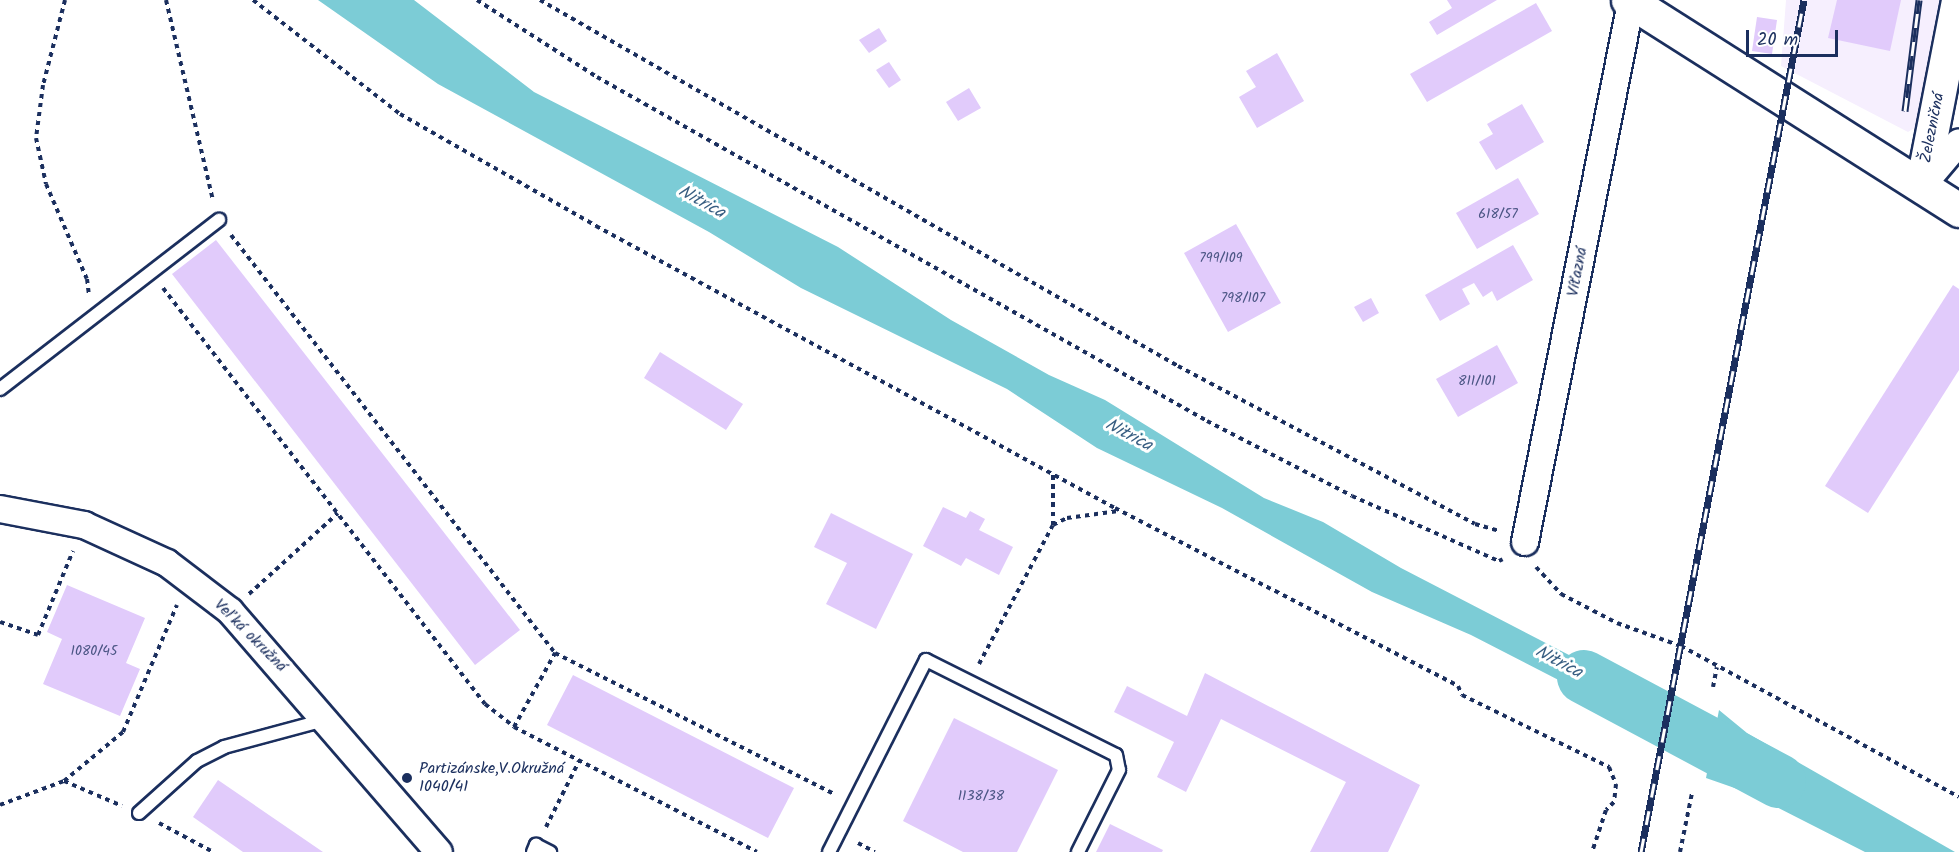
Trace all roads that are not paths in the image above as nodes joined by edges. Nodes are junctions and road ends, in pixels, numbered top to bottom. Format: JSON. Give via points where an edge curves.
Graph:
{"nodes":[{"id":1,"x":1958,"y":0,"type":"edge"},
{"id":2,"x":1630,"y":1,"type":"edge"},
{"id":3,"x":1959,"y":142,"type":"edge"},
{"id":4,"x":1922,"y":186,"type":"junction"},
{"id":5,"x":1959,"y":210,"type":"edge"},
{"id":6,"x":219,"y":220,"type":"road end"},
{"id":7,"x":0,"y":389,"type":"edge"},
{"id":8,"x":0,"y":509,"type":"edge"},
{"id":9,"x":1525,"y":542,"type":"road end"},
{"id":10,"x":329,"y":720,"type":"junction"},
{"id":11,"x":139,"y":813,"type":"road end"},
{"id":12,"x":535,"y":849,"type":"edge"},
{"id":13,"x":439,"y":852,"type":"edge"},
{"id":14,"x":550,"y":852,"type":"edge"},
{"id":15,"x":829,"y":852,"type":"edge"},
{"id":16,"x":1078,"y":852,"type":"edge"}],
"edges":[{"from":1,"to":4,"type":"street","name":"Železničná"},
{"from":2,"to":4,"type":"main road","name":"Víťazná"},
{"from":2,"to":9,"type":"street","name":"Víťazná"},
{"from":3,"to":4,"type":"street"},
{"from":4,"to":5,"type":"main road","name":"Víťazná"},
{"from":6,"to":7,"type":"lane"},
{"from":8,"to":10,"type":"street","name":"Veľká okružná","via":[[84,525],[167,563],[230,611]]},
{"from":10,"to":11,"type":"lane","via":[[224,747],[197,761]]},
{"from":10,"to":13,"type":"street","name":"Veľká okružná"},
{"from":12,"to":14,"type":"lane"},
{"from":15,"to":16,"type":"lane","via":[[926,660],[1116,755],[1119,770]]}]}
